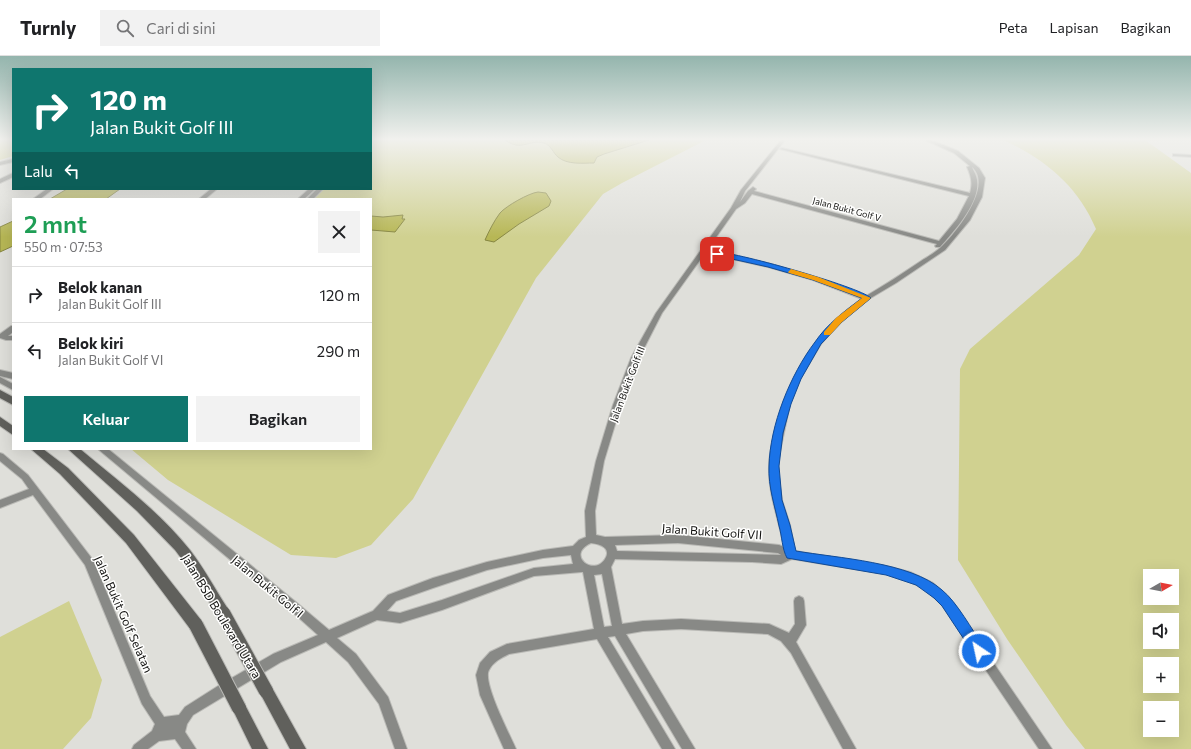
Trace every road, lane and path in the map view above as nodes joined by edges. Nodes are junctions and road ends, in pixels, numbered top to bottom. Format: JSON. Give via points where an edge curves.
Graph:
{"nodes":[{"id":1,"x":757,"y":172,"type":"edge"},
{"id":2,"x":765,"y":172,"type":"edge"},
{"id":3,"x":878,"y":172,"type":"edge"},
{"id":4,"x":971,"y":172,"type":"edge"},
{"id":5,"x":979,"y":172,"type":"edge"},
{"id":6,"x":12,"y":175,"type":"edge"},
{"id":7,"x":0,"y":181,"type":"edge"},
{"id":8,"x":12,"y":182,"type":"edge"},
{"id":9,"x":49,"y":190,"type":"edge"},
{"id":10,"x":213,"y":190,"type":"edge"},
{"id":11,"x":220,"y":190,"type":"edge"},
{"id":12,"x":311,"y":190,"type":"edge"},
{"id":13,"x":319,"y":190,"type":"edge"},
{"id":14,"x":750,"y":192,"type":"junction"},
{"id":15,"x":972,"y":195,"type":"junction"},
{"id":16,"x":37,"y":198,"type":"edge"},
{"id":17,"x":203,"y":198,"type":"edge"},
{"id":18,"x":210,"y":198,"type":"edge"},
{"id":19,"x":302,"y":198,"type":"edge"},
{"id":20,"x":311,"y":198,"type":"edge"},
{"id":21,"x":734,"y":208,"type":"junction"},
{"id":22,"x":940,"y":243,"type":"junction"},
{"id":23,"x":704,"y":251,"type":"junction"},
{"id":24,"x":932,"y":257,"type":"junction"},
{"id":25,"x":867,"y":298,"type":"junction"},
{"id":26,"x":12,"y":329,"type":"edge"},
{"id":27,"x":12,"y":338,"type":"edge"},
{"id":28,"x":0,"y":373,"type":"edge"},
{"id":29,"x":12,"y":376,"type":"edge"},
{"id":30,"x":0,"y":380,"type":"edge"},
{"id":31,"x":12,"y":386,"type":"edge"},
{"id":32,"x":0,"y":393,"type":"edge"},
{"id":33,"x":12,"y":401,"type":"edge"},
{"id":34,"x":0,"y":421,"type":"edge"},
{"id":35,"x":12,"y":430,"type":"edge"},
{"id":36,"x":37,"y":450,"type":"edge"},
{"id":37,"x":74,"y":450,"type":"edge"},
{"id":38,"x":103,"y":450,"type":"edge"},
{"id":39,"x":0,"y":456,"type":"edge"},
{"id":40,"x":35,"y":490,"type":"junction"},
{"id":41,"x":0,"y":504,"type":"edge"},
{"id":42,"x":591,"y":539,"type":"junction"},
{"id":43,"x":605,"y":541,"type":"junction"},
{"id":44,"x":576,"y":550,"type":"junction"},
{"id":45,"x":612,"y":555,"type":"junction"},
{"id":46,"x":791,"y":555,"type":"junction"},
{"id":47,"x":606,"y":566,"type":"junction"},
{"id":48,"x":585,"y":568,"type":"junction"},
{"id":49,"x":799,"y":601,"type":"dead end"},
{"id":50,"x":377,"y":615,"type":"junction"},
{"id":51,"x":618,"y":631,"type":"junction"},
{"id":52,"x":600,"y":634,"type":"junction"},
{"id":53,"x":326,"y":636,"type":"junction"},
{"id":54,"x":789,"y":642,"type":"junction"},
{"id":55,"x":180,"y":727,"type":"junction"},
{"id":56,"x":159,"y":729,"type":"junction"},
{"id":57,"x":138,"y":749,"type":"edge"},
{"id":58,"x":190,"y":749,"type":"edge"},
{"id":59,"x":260,"y":749,"type":"edge"},
{"id":60,"x":298,"y":749,"type":"edge"},
{"id":61,"x":401,"y":749,"type":"edge"},
{"id":62,"x":510,"y":749,"type":"edge"},
{"id":63,"x":669,"y":749,"type":"edge"},
{"id":64,"x":688,"y":749,"type":"edge"},
{"id":65,"x":850,"y":749,"type":"edge"},
{"id":66,"x":1046,"y":749,"type":"edge"}],
"edges":[{"from":1,"to":21,"type":"street","name":"Jalan Bukit Golf III"},
{"from":2,"to":14,"type":"street","name":"Jalan Bukit Golf III"},
{"from":3,"to":15,"type":"street"},
{"from":4,"to":15,"type":"street","via":[[975,180]]},
{"from":5,"to":24,"type":"street","via":[[982,178],[979,197],[967,220],[943,249]]},
{"from":6,"to":7,"type":"street"},
{"from":7,"to":8,"type":"street"},
{"from":9,"to":16,"type":"street"},
{"from":10,"to":17,"type":"street"},
{"from":11,"to":18,"type":"street"},
{"from":12,"to":19,"type":"street"},
{"from":13,"to":20,"type":"street"},
{"from":14,"to":21,"type":"street","name":"Jalan Bukit Golf III","via":[[743,202]]},
{"from":14,"to":22,"type":"street","name":"Jalan Bukit Golf V"},
{"from":15,"to":22,"type":"street","via":[[954,228]]},
{"from":21,"to":23,"type":"street","name":"Jalan Bukit Golf III"},
{"from":22,"to":24,"type":"street","via":[[933,251]]},
{"from":23,"to":25,"type":"street","via":[[815,279]]},
{"from":23,"to":42,"type":"street","name":"Jalan Bukit Golf III","via":[[659,313],[635,358],[619,398],[600,461],[590,511]]},
{"from":24,"to":25,"type":"street"},
{"from":25,"to":46,"type":"street","via":[[839,320],[818,343],[796,379],[786,404],[774,466],[777,500]]},
{"from":26,"to":27,"type":"street","via":[[3,336]]},
{"from":28,"to":29,"type":"street"},
{"from":30,"to":31,"type":"street"},
{"from":32,"to":33,"type":"main road"},
{"from":34,"to":35,"type":"main road"},
{"from":36,"to":59,"type":"main road","bridge":true,"via":[[64,471],[130,539],[196,625]]},
{"from":37,"to":60,"type":"main road","name":"Jalan BSD Boulevard Utara","bridge":true,"via":[[152,518],[180,547],[223,613]]},
{"from":38,"to":53,"type":"street","name":"Jalan Bukit Golf I"},
{"from":39,"to":40,"type":"street","name":"Jalan Bukit Golf Selatan","via":[[25,477]]},
{"from":40,"to":41,"type":"street"},
{"from":40,"to":56,"type":"street","name":"Jalan Bukit Golf Selatan","via":[[90,563]]},
{"from":42,"to":43,"type":"street"},
{"from":42,"to":44,"type":"street","via":[[582,542]]},
{"from":43,"to":45,"type":"street","via":[[611,548]]},
{"from":43,"to":46,"type":"street","name":"Jalan Bukit Golf VII","via":[[678,539],[779,549]]},
{"from":44,"to":48,"type":"street","via":[[578,562]]},
{"from":44,"to":50,"type":"street","via":[[487,566],[434,583],[392,598]]},
{"from":45,"to":46,"type":"street","name":"Jalan Bukit Golf VII","via":[[781,560]]},
{"from":45,"to":47,"type":"street"},
{"from":46,"to":66,"type":"street","name":"Jalan Bukit Golf VII","via":[[886,570],[929,586],[946,602]]},
{"from":47,"to":48,"type":"street","via":[[601,569]]},
{"from":47,"to":51,"type":"street"},
{"from":48,"to":50,"type":"street","via":[[534,572],[400,618]]},
{"from":48,"to":52,"type":"street"},
{"from":49,"to":54,"type":"street","via":[[801,624]]},
{"from":50,"to":53,"type":"street"},
{"from":51,"to":52,"type":"street"},
{"from":51,"to":54,"type":"street","via":[[643,626],[681,624],[756,627],[769,628]]},
{"from":51,"to":64,"type":"street"},
{"from":52,"to":62,"type":"street","via":[[507,650],[494,656],[484,666],[482,675],[486,695]]},
{"from":52,"to":63,"type":"street"},
{"from":53,"to":55,"type":"street","via":[[264,665],[189,711]]},
{"from":53,"to":61,"type":"street","name":"Jalan Bukit Golf I","via":[[352,658],[384,701]]},
{"from":54,"to":65,"type":"street"},
{"from":55,"to":56,"type":"street"},
{"from":55,"to":58,"type":"street"},
{"from":56,"to":57,"type":"street"}]}
